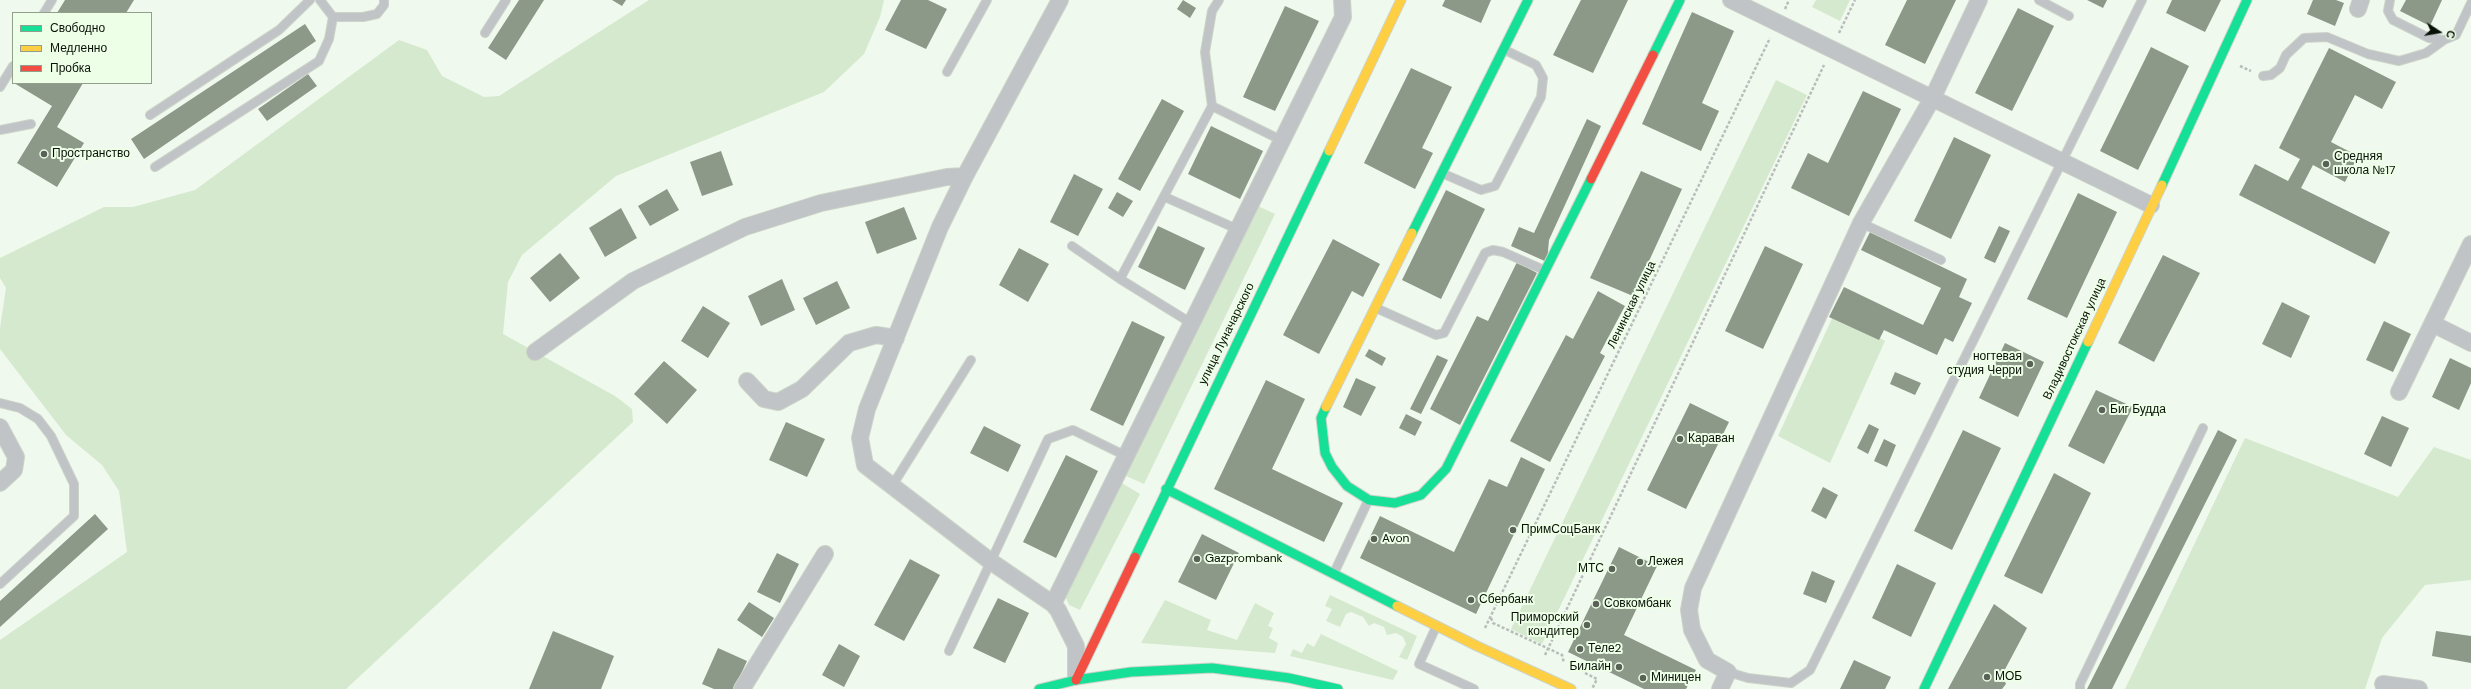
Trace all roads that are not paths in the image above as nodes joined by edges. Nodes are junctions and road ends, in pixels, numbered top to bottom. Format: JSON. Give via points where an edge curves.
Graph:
{"nodes":[{"id":1,"x":52,"y":0,"type":"edge"},
{"id":2,"x":310,"y":0,"type":"edge"},
{"id":3,"x":320,"y":0,"type":"edge"},
{"id":4,"x":384,"y":0,"type":"edge"},
{"id":5,"x":506,"y":0,"type":"edge"},
{"id":6,"x":987,"y":0,"type":"edge"},
{"id":7,"x":1060,"y":0,"type":"edge"},
{"id":8,"x":1219,"y":0,"type":"edge"},
{"id":9,"x":1342,"y":0,"type":"edge"},
{"id":10,"x":1401,"y":0,"type":"edge"},
{"id":11,"x":1528,"y":0,"type":"edge"},
{"id":12,"x":1680,"y":0,"type":"edge"},
{"id":13,"x":1731,"y":0,"type":"edge"},
{"id":14,"x":1979,"y":0,"type":"edge"},
{"id":15,"x":2039,"y":0,"type":"edge"},
{"id":16,"x":2142,"y":0,"type":"edge"},
{"id":17,"x":2247,"y":0,"type":"edge"},
{"id":18,"x":2390,"y":0,"type":"edge"},
{"id":19,"x":2471,"y":3,"type":"edge"},
{"id":20,"x":45,"y":12,"type":"edge"},
{"id":21,"x":2069,"y":16,"type":"dead end"},
{"id":22,"x":333,"y":17,"type":"junction"},
{"id":23,"x":485,"y":33,"type":"dead end"},
{"id":24,"x":2444,"y":40,"type":"junction"},
{"id":25,"x":1503,"y":50,"type":"junction"},
{"id":26,"x":12,"y":68,"type":"edge"},
{"id":27,"x":947,"y":72,"type":"dead end"},
{"id":28,"x":2263,"y":76,"type":"road end"},
{"id":29,"x":0,"y":87,"type":"edge"},
{"id":30,"x":1933,"y":97,"type":"junction"},
{"id":31,"x":1212,"y":106,"type":"junction"},
{"id":32,"x":150,"y":115,"type":"dead end"},
{"id":33,"x":31,"y":124,"type":"dead end"},
{"id":34,"x":0,"y":130,"type":"edge"},
{"id":35,"x":1283,"y":141,"type":"junction"},
{"id":36,"x":2062,"y":162,"type":"junction"},
{"id":37,"x":155,"y":167,"type":"dead end"},
{"id":38,"x":1444,"y":174,"type":"junction"},
{"id":39,"x":965,"y":176,"type":"junction"},
{"id":40,"x":1165,"y":197,"type":"junction"},
{"id":41,"x":2151,"y":205,"type":"junction"},
{"id":42,"x":1861,"y":223,"type":"junction"},
{"id":43,"x":1236,"y":229,"type":"junction"},
{"id":44,"x":2471,"y":244,"type":"edge"},
{"id":45,"x":1072,"y":246,"type":"dead end"},
{"id":46,"x":1941,"y":260,"type":"dead end"},
{"id":47,"x":1545,"y":270,"type":"junction"},
{"id":48,"x":1120,"y":279,"type":"junction"},
{"id":49,"x":1376,"y":308,"type":"junction"},
{"id":50,"x":1191,"y":323,"type":"junction"},
{"id":51,"x":2432,"y":324,"type":"junction"},
{"id":52,"x":896,"y":338,"type":"junction"},
{"id":53,"x":2471,"y":343,"type":"edge"},
{"id":54,"x":535,"y":352,"type":"dead end"},
{"id":55,"x":971,"y":360,"type":"dead end"},
{"id":56,"x":747,"y":381,"type":"dead end"},
{"id":57,"x":2399,"y":392,"type":"dead end"},
{"id":58,"x":0,"y":403,"type":"edge"},
{"id":59,"x":0,"y":427,"type":"edge"},
{"id":60,"x":2203,"y":428,"type":"dead end"},
{"id":61,"x":1126,"y":456,"type":"junction"},
{"id":62,"x":0,"y":483,"type":"edge"},
{"id":63,"x":892,"y":486,"type":"junction"},
{"id":64,"x":1166,"y":489,"type":"junction"},
{"id":65,"x":1369,"y":500,"type":"junction"},
{"id":66,"x":825,"y":554,"type":"dead end"},
{"id":67,"x":990,"y":561,"type":"junction"},
{"id":68,"x":1333,"y":574,"type":"junction"},
{"id":69,"x":0,"y":584,"type":"edge"},
{"id":70,"x":1053,"y":604,"type":"junction"},
{"id":71,"x":1437,"y":626,"type":"junction"},
{"id":72,"x":948,"y":651,"type":"dead end"},
{"id":73,"x":1728,"y":672,"type":"junction"},
{"id":74,"x":1076,"y":680,"type":"junction"},
{"id":75,"x":2383,"y":684,"type":"dead end"},
{"id":76,"x":742,"y":689,"type":"edge"},
{"id":77,"x":1039,"y":689,"type":"edge"},
{"id":78,"x":1338,"y":689,"type":"edge"},
{"id":79,"x":1474,"y":689,"type":"edge"},
{"id":80,"x":1570,"y":689,"type":"edge"},
{"id":81,"x":1720,"y":689,"type":"edge"},
{"id":82,"x":1924,"y":689,"type":"edge"},
{"id":83,"x":2080,"y":689,"type":"edge"},
{"id":84,"x":2419,"y":689,"type":"edge"}],
"edges":[{"from":1,"to":20,"type":"lane"},
{"from":2,"to":32,"type":"lane","via":[[279,30]]},
{"from":3,"to":22,"type":"lane"},
{"from":4,"to":22,"type":"lane","via":[[384,5],[377,14],[363,17]]},
{"from":5,"to":23,"type":"lane"},
{"from":6,"to":27,"type":"lane"},
{"from":7,"to":39,"type":"street"},
{"from":8,"to":31,"type":"lane","via":[[1212,11],[1205,52]]},
{"from":9,"to":35,"type":"street","via":[[1343,17]]},
{"from":10,"to":64,"type":"main road","name":"улица Луначарского"},
{"from":11,"to":25,"type":"main road"},
{"from":12,"to":47,"type":"main road"},
{"from":13,"to":30,"type":"street"},
{"from":14,"to":30,"type":"street"},
{"from":15,"to":21,"type":"lane"},
{"from":16,"to":36,"type":"lane"},
{"from":17,"to":41,"type":"main road","name":"Владивостокская улица"},
{"from":18,"to":24,"type":"lane","via":[[2388,11],[2393,20],[2429,38]]},
{"from":19,"to":24,"type":"lane","via":[[2456,35]]},
{"from":22,"to":37,"type":"lane","via":[[329,39],[319,61]]},
{"from":24,"to":28,"type":"lane","via":[[2426,53],[2399,61],[2368,54],[2327,37],[2304,38],[2286,55],[2280,68],[2272,75]]},
{"from":25,"to":38,"type":"main road"},
{"from":25,"to":38,"type":"lane","via":[[1536,64],[1543,78],[1541,97],[1495,186],[1481,190]]},
{"from":26,"to":29,"type":"lane"},
{"from":30,"to":36,"type":"street"},
{"from":30,"to":42,"type":"street"},
{"from":31,"to":35,"type":"lane"},
{"from":31,"to":40,"type":"lane"},
{"from":33,"to":34,"type":"lane"},
{"from":35,"to":43,"type":"street"},
{"from":36,"to":41,"type":"street"},
{"from":36,"to":73,"type":"lane","via":[[1810,670],[1791,683],[1748,678]]},
{"from":38,"to":49,"type":"main road"},
{"from":39,"to":52,"type":"street","via":[[940,227]]},
{"from":39,"to":54,"type":"street","via":[[948,177],[821,203],[745,227],[633,281]]},
{"from":40,"to":43,"type":"lane"},
{"from":40,"to":48,"type":"lane"},
{"from":41,"to":82,"type":"main road","name":"Владивостокская улица"},
{"from":42,"to":46,"type":"lane"},
{"from":42,"to":73,"type":"street","via":[[1693,588],[1689,610],[1692,630],[1707,660]]},
{"from":43,"to":50,"type":"street"},
{"from":44,"to":51,"type":"street"},
{"from":45,"to":48,"type":"lane"},
{"from":47,"to":49,"type":"lane","via":[[1503,252],[1493,250],[1485,253],[1444,333],[1436,335]]},
{"from":47,"to":65,"type":"main road","via":[[1446,469],[1421,495],[1396,503]]},
{"from":48,"to":50,"type":"lane"},
{"from":49,"to":65,"type":"main road","via":[[1321,418],[1325,453],[1332,467],[1346,486]]},
{"from":50,"to":61,"type":"street"},
{"from":51,"to":53,"type":"street"},
{"from":51,"to":57,"type":"street"},
{"from":52,"to":56,"type":"street","via":[[876,335],[850,343],[802,389],[778,402],[764,399]]},
{"from":52,"to":63,"type":"street","via":[[867,409],[860,438],[865,465]]},
{"from":55,"to":63,"type":"lane"},
{"from":58,"to":69,"type":"lane","via":[[20,408],[38,419],[51,436],[74,484],[74,516]]},
{"from":59,"to":62,"type":"street","via":[[16,457],[14,470]]},
{"from":60,"to":83,"type":"lane","via":[[2080,684]]},
{"from":61,"to":67,"type":"lane","via":[[1073,430],[1048,440]]},
{"from":61,"to":70,"type":"street"},
{"from":63,"to":67,"type":"street"},
{"from":64,"to":68,"type":"main road"},
{"from":64,"to":74,"type":"main road","name":"улица Луначарского"},
{"from":65,"to":68,"type":"lane"},
{"from":66,"to":76,"type":"street"},
{"from":67,"to":70,"type":"street"},
{"from":67,"to":72,"type":"lane"},
{"from":68,"to":71,"type":"main road"},
{"from":70,"to":74,"type":"street","via":[[1076,646]]},
{"from":71,"to":79,"type":"lane","via":[[1419,664]]},
{"from":71,"to":80,"type":"main road"},
{"from":73,"to":81,"type":"street"},
{"from":74,"to":77,"type":"main road"},
{"from":74,"to":78,"type":"main road","via":[[1131,672],[1212,668],[1289,678]]},
{"from":75,"to":84,"type":"street"}]}
